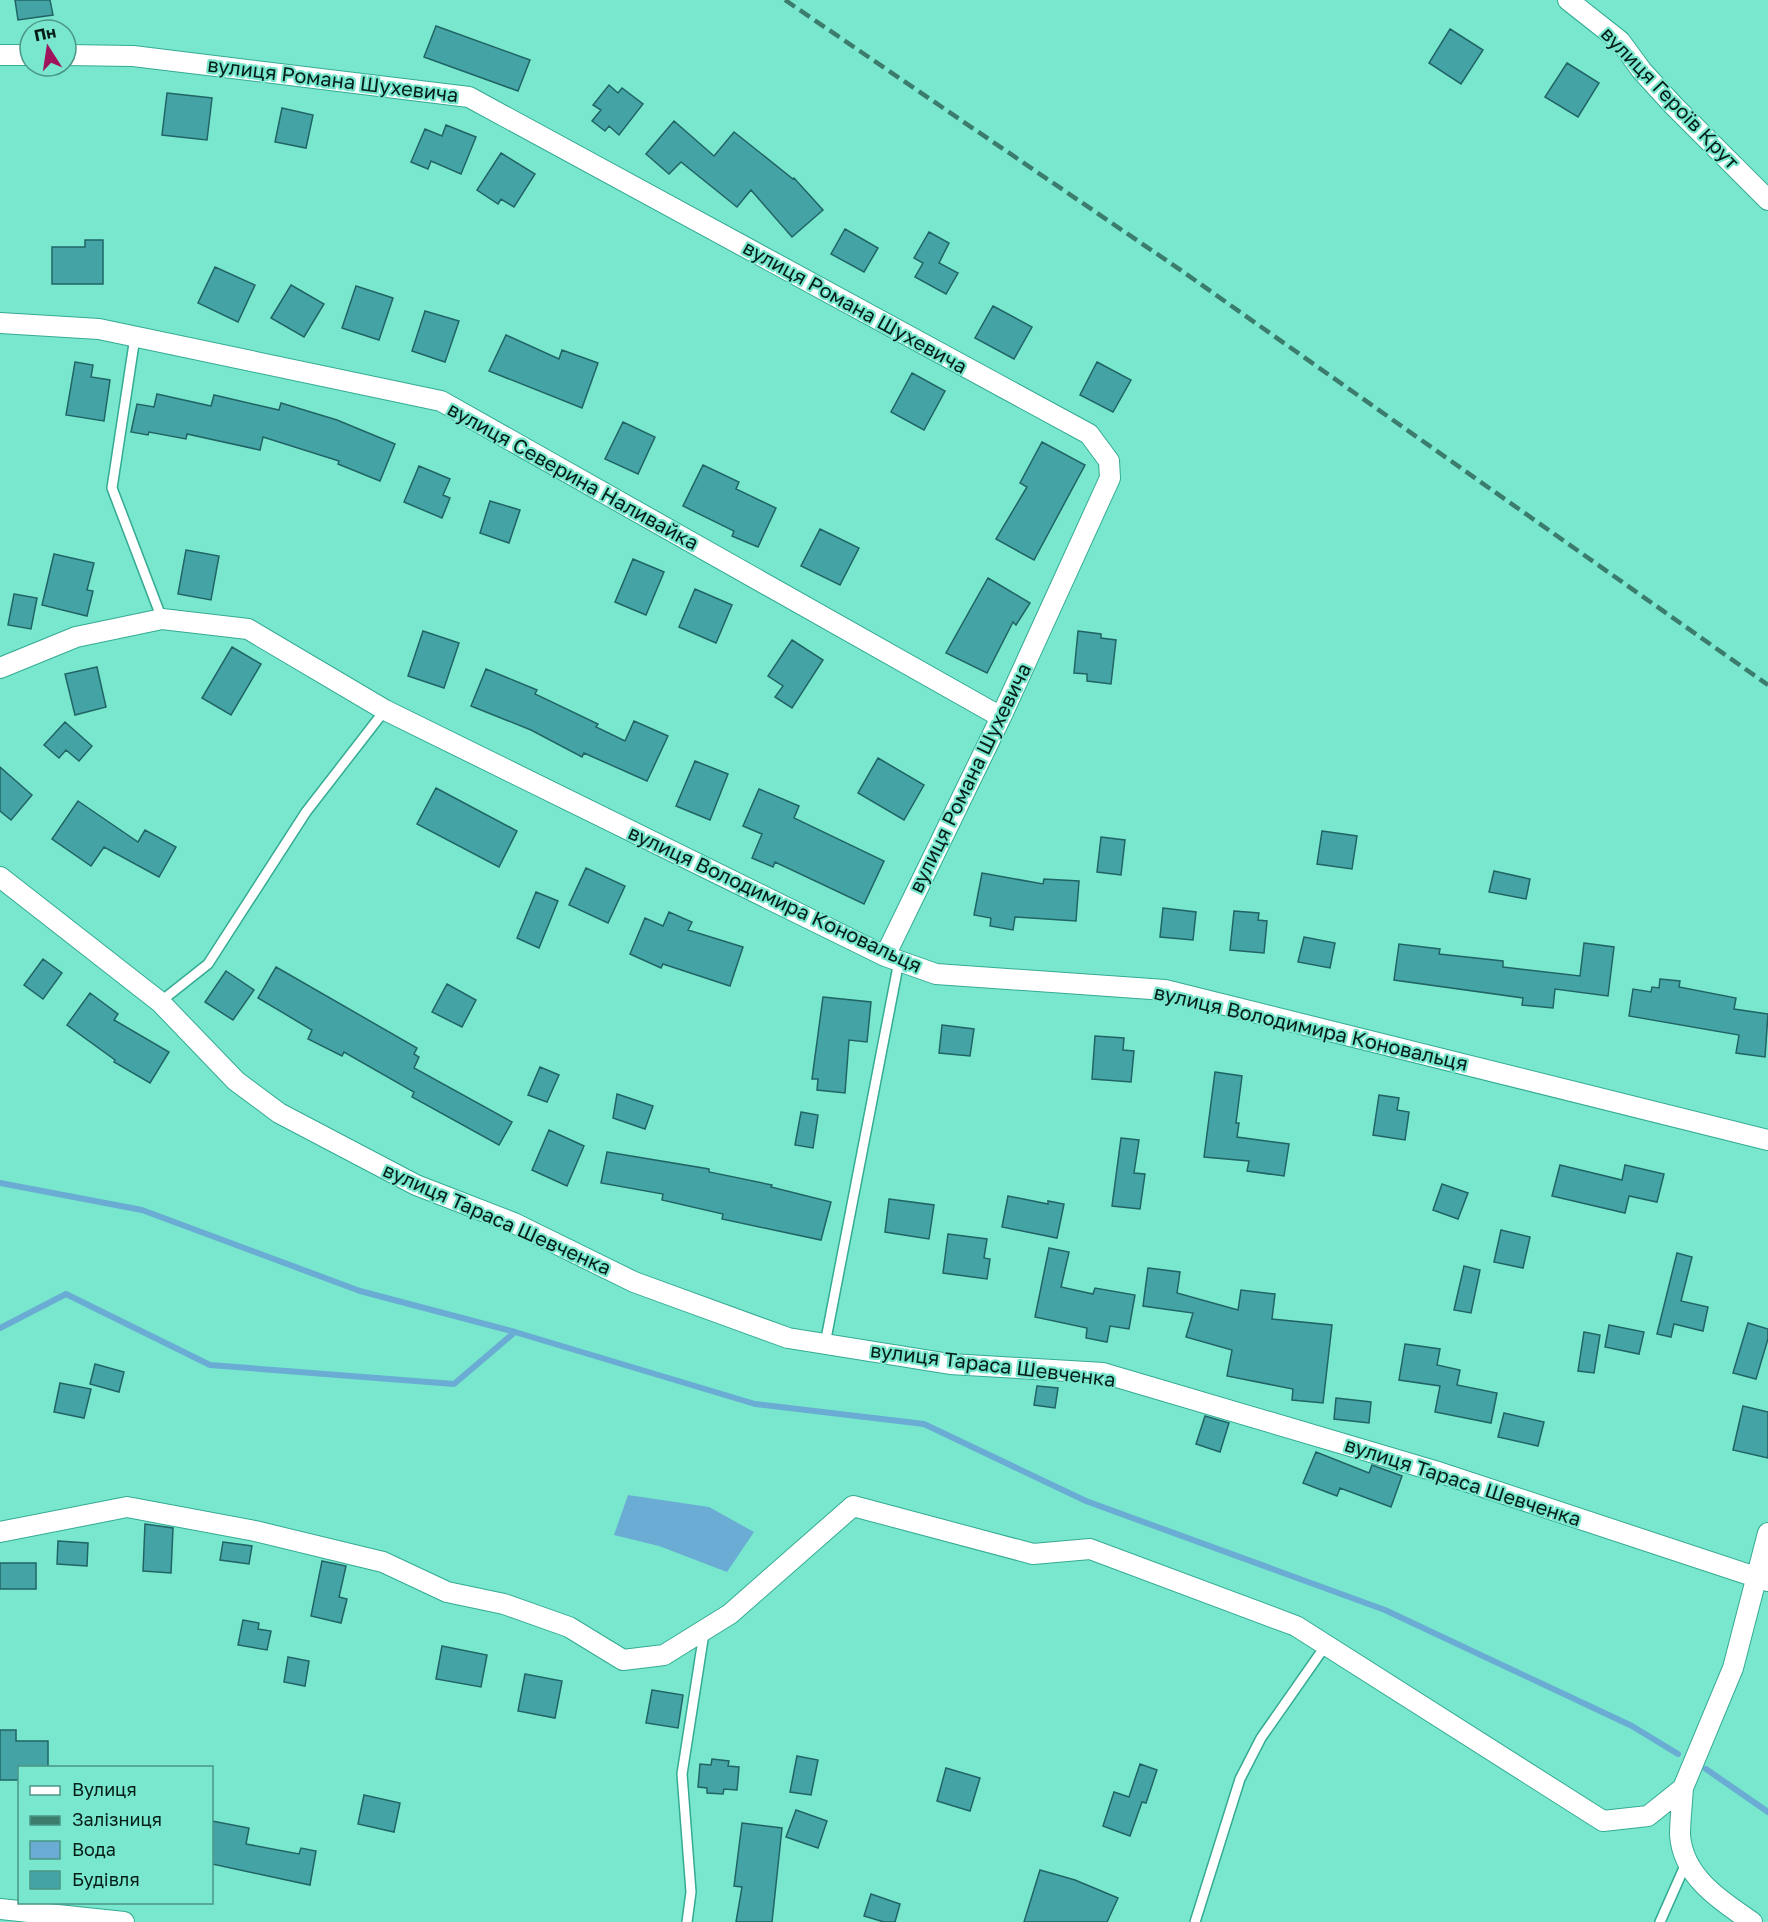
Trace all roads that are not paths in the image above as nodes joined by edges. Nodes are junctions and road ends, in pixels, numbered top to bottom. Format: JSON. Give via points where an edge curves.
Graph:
{"nodes":[{"id":1,"x":1568,"y":0,"type":"edge"},
{"id":2,"x":0,"y":55,"type":"edge"},
{"id":3,"x":18,"y":55,"type":"edge"},
{"id":4,"x":78,"y":55,"type":"edge"},
{"id":5,"x":1768,"y":200,"type":"edge"},
{"id":6,"x":0,"y":323,"type":"edge"},
{"id":7,"x":135,"y":337,"type":"junction"},
{"id":8,"x":162,"y":619,"type":"junction"},
{"id":9,"x":0,"y":668,"type":"edge"},
{"id":10,"x":385,"y":710,"type":"junction"},
{"id":11,"x":1001,"y":717,"type":"junction"},
{"id":12,"x":0,"y":877,"type":"edge"},
{"id":13,"x":892,"y":958,"type":"junction"},
{"id":14,"x":160,"y":1002,"type":"junction"},
{"id":15,"x":1768,"y":1140,"type":"edge"},
{"id":16,"x":825,"y":1344,"type":"junction"},
{"id":17,"x":0,"y":1532,"type":"edge"},
{"id":18,"x":1768,"y":1533,"type":"edge"},
{"id":19,"x":1761,"y":1580,"type":"edge"},
{"id":20,"x":704,"y":1630,"type":"junction"},
{"id":21,"x":1326,"y":1645,"type":"junction"},
{"id":22,"x":1683,"y":1788,"type":"junction"},
{"id":23,"x":1687,"y":1860,"type":"junction"},
{"id":24,"x":0,"y":1909,"type":"edge"},
{"id":25,"x":1749,"y":1921,"type":"edge"},
{"id":26,"x":124,"y":1922,"type":"edge"},
{"id":27,"x":687,"y":1922,"type":"edge"},
{"id":28,"x":1195,"y":1922,"type":"edge"},
{"id":29,"x":1660,"y":1922,"type":"edge"}],
"edges":[{"from":1,"to":5,"type":"street","name":"вулиця Героїв Крут","via":[[1620,41],[1666,97]]},
{"from":2,"to":3,"type":"street"},
{"from":4,"to":11,"type":"street","name":"вулиця Романа Шухевича","via":[[133,56],[469,97],[1089,434],[1109,461],[1110,478]]},
{"from":6,"to":7,"type":"street","name":"вулиця Северина Наливайка","via":[[99,329]]},
{"from":7,"to":8,"type":"lane","via":[[112,488]]},
{"from":7,"to":11,"type":"street","name":"вулиця Северина Наливайка","via":[[441,401]]},
{"from":8,"to":9,"type":"street","name":"вулиця Володимира Коновальця","via":[[76,637]]},
{"from":8,"to":10,"type":"street","name":"вулиця Володимира Коновальця","via":[[248,629]]},
{"from":10,"to":13,"type":"street","name":"вулиця Володимира Коновальця"},
{"from":10,"to":14,"type":"lane","via":[[306,812],[208,964]]},
{"from":11,"to":13,"type":"street","name":"вулиця Романа Шухевича"},
{"from":12,"to":14,"type":"street","name":"вулиця Тараса Шевченка"},
{"from":13,"to":15,"type":"street","name":"вулиця Володимира Коновальця","via":[[936,974],[1165,990]]},
{"from":13,"to":16,"type":"lane"},
{"from":14,"to":16,"type":"street","name":"вулиця Тараса Шевченка","via":[[236,1081],[279,1113],[416,1185],[514,1223],[634,1282],[788,1338]]},
{"from":16,"to":19,"type":"street","name":"вулиця Тараса Шевченка","via":[[950,1364],[1102,1373],[1435,1471]]},
{"from":17,"to":20,"type":"street","via":[[127,1507],[255,1531],[383,1562],[447,1592],[504,1604],[568,1627],[623,1660],[664,1655]]},
{"from":18,"to":19,"type":"street"},
{"from":19,"to":22,"type":"street","via":[[1734,1668]]},
{"from":20,"to":21,"type":"street","via":[[730,1614],[853,1506],[1033,1554],[1090,1549],[1296,1626]]},
{"from":20,"to":27,"type":"lane","via":[[682,1774],[691,1892]]},
{"from":21,"to":22,"type":"street","via":[[1604,1821],[1648,1816]]},
{"from":21,"to":28,"type":"lane","via":[[1261,1738],[1240,1779]]},
{"from":22,"to":23,"type":"street","via":[[1680,1836]]},
{"from":23,"to":25,"type":"street","via":[[1698,1880]]},
{"from":23,"to":29,"type":"lane"},
{"from":24,"to":26,"type":"street"}]}
